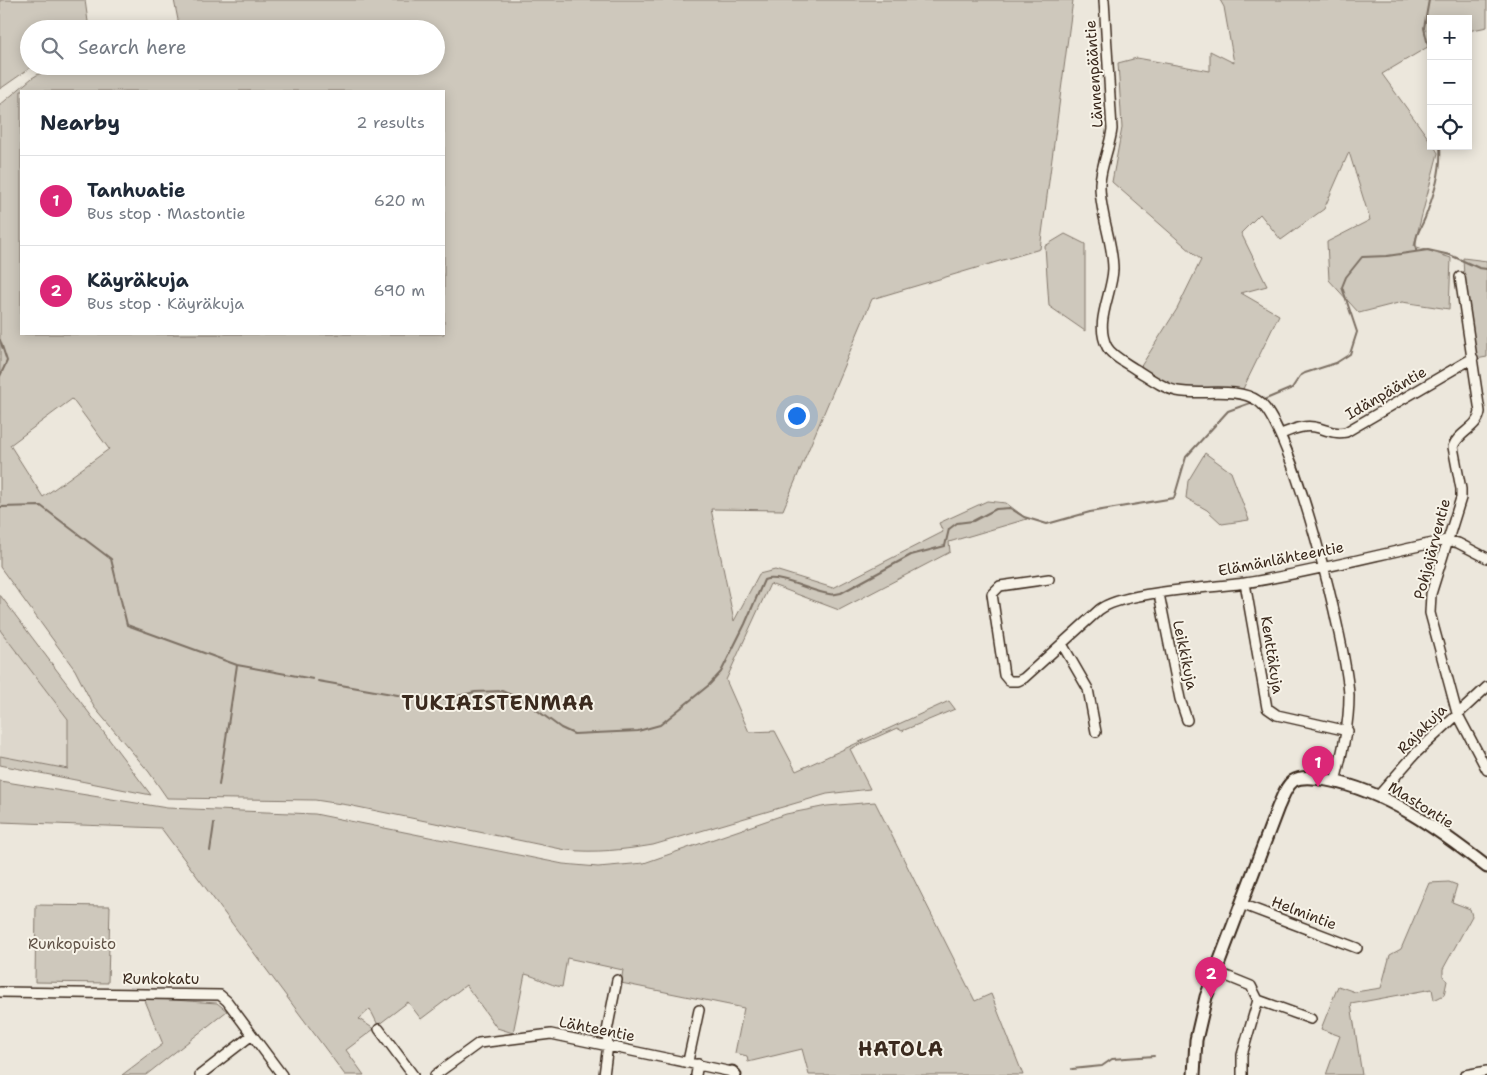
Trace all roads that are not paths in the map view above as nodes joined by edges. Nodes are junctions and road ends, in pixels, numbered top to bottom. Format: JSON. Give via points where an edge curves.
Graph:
{"nodes":[{"id":1,"x":1104,"y":0,"type":"edge"},
{"id":2,"x":1460,"y":278,"type":"dead end"},
{"id":3,"x":1473,"y":358,"type":"junction"},
{"id":4,"x":1281,"y":434,"type":"junction"},
{"id":5,"x":1447,"y":540,"type":"junction"},
{"id":6,"x":1487,"y":558,"type":"edge"},
{"id":7,"x":1321,"y":567,"type":"junction"},
{"id":8,"x":1048,"y":579,"type":"dead end"},
{"id":9,"x":1245,"y":583,"type":"junction"},
{"id":10,"x":1159,"y":594,"type":"junction"},
{"id":11,"x":1062,"y":644,"type":"junction"},
{"id":12,"x":1487,"y":686,"type":"edge"},
{"id":13,"x":1457,"y":713,"type":"junction"},
{"id":14,"x":1187,"y":720,"type":"dead end"},
{"id":15,"x":1348,"y":731,"type":"junction"},
{"id":16,"x":1096,"y":732,"type":"dead end"},
{"id":17,"x":1487,"y":770,"type":"edge"},
{"id":18,"x":1335,"y":782,"type":"junction"},
{"id":19,"x":1379,"y":795,"type":"junction"},
{"id":20,"x":1487,"y":866,"type":"edge"},
{"id":21,"x":1241,"y":904,"type":"junction"},
{"id":22,"x":1357,"y":948,"type":"dead end"},
{"id":23,"x":1214,"y":972,"type":"junction"},
{"id":24,"x":617,"y":980,"type":"dead end"},
{"id":25,"x":0,"y":992,"type":"edge"},
{"id":26,"x":1258,"y":1000,"type":"junction"},
{"id":27,"x":699,"y":1010,"type":"dead end"},
{"id":28,"x":1311,"y":1019,"type":"dead end"},
{"id":29,"x":379,"y":1029,"type":"dead end"},
{"id":30,"x":252,"y":1035,"type":"junction"},
{"id":31,"x":608,"y":1045,"type":"junction"},
{"id":32,"x":688,"y":1061,"type":"junction"},
{"id":33,"x":698,"y":1064,"type":"junction"},
{"id":34,"x":1487,"y":1071,"type":"edge"},
{"id":35,"x":734,"y":1073,"type":"edge"},
{"id":36,"x":200,"y":1075,"type":"edge"},
{"id":37,"x":282,"y":1075,"type":"edge"},
{"id":38,"x":413,"y":1075,"type":"edge"},
{"id":39,"x":435,"y":1075,"type":"edge"},
{"id":40,"x":604,"y":1075,"type":"edge"},
{"id":41,"x":696,"y":1075,"type":"edge"},
{"id":42,"x":1194,"y":1075,"type":"edge"},
{"id":43,"x":1242,"y":1075,"type":"edge"},
{"id":44,"x":1465,"y":1075,"type":"edge"}],
"edges":[{"from":1,"to":4,"type":"street","name":"Lännenpääntie","via":[[1112,129],[1100,182],[1113,269],[1103,321],[1108,348],[1124,362],[1174,390],[1249,396],[1265,407]]},
{"from":2,"to":3,"type":"street","name":"Pohjajärventie"},
{"from":3,"to":4,"type":"street","name":"Idänpääntie","via":[[1346,432],[1302,426]]},
{"from":3,"to":5,"type":"street","name":"Pohjajärventie","via":[[1480,412],[1478,420],[1455,441],[1453,447],[1461,489]]},
{"from":4,"to":7,"type":"street","via":[[1309,516]]},
{"from":5,"to":6,"type":"street"},
{"from":5,"to":7,"type":"street","name":"Elämänlähteentie"},
{"from":5,"to":13,"type":"street","name":"Pohjajärventie","via":[[1431,594],[1430,613]]},
{"from":7,"to":9,"type":"street","name":"Elämänlähteentie"},
{"from":7,"to":15,"type":"street","via":[[1345,655]]},
{"from":8,"to":11,"type":"street","name":"Elämänlähteentie","via":[[1002,585],[993,592],[1005,677],[1011,681],[1021,680]]},
{"from":9,"to":10,"type":"street","name":"Elämänlähteentie","via":[[1194,587]]},
{"from":9,"to":15,"type":"street","name":"Kenttäkuja","via":[[1267,708],[1277,715]]},
{"from":10,"to":11,"type":"street","name":"Elämänlähteentie","via":[[1103,607]]},
{"from":10,"to":14,"type":"street","name":"Leikkikuja"},
{"from":11,"to":16,"type":"street","via":[[1088,689]]},
{"from":12,"to":13,"type":"street","name":"Rajakuja"},
{"from":13,"to":17,"type":"street","name":"Pohjajärventie"},
{"from":13,"to":19,"type":"street","name":"Rajakuja"},
{"from":15,"to":18,"type":"street"},
{"from":18,"to":19,"type":"street","name":"Mastontie"},
{"from":18,"to":21,"type":"street","name":"Mastontie","via":[[1304,778],[1295,780],[1287,788]]},
{"from":19,"to":20,"type":"street","name":"Mastontie"},
{"from":21,"to":22,"type":"street","name":"Helmintie"},
{"from":21,"to":23,"type":"street"},
{"from":23,"to":26,"type":"street","via":[[1251,986]]},
{"from":23,"to":42,"type":"street","via":[[1199,1023]]},
{"from":24,"to":31,"type":"street","via":[[607,1031]]},
{"from":25,"to":30,"type":"street","name":"Runkokatu","via":[[214,993],[227,1001]]},
{"from":26,"to":28,"type":"street"},
{"from":26,"to":43,"type":"street","via":[[1242,1055]]},
{"from":27,"to":32,"type":"street"},
{"from":29,"to":38,"type":"street"},
{"from":30,"to":36,"type":"street"},
{"from":30,"to":37,"type":"street","name":"Runkokatu"},
{"from":31,"to":32,"type":"street","name":"Lähteentie"},
{"from":31,"to":39,"type":"street","name":"Lähteentie","via":[[551,1034],[487,1040]]},
{"from":31,"to":40,"type":"street"},
{"from":32,"to":33,"type":"street","name":"Lähteentie"},
{"from":33,"to":35,"type":"street","name":"Lähteentie"},
{"from":33,"to":41,"type":"street"},
{"from":34,"to":44,"type":"street"}]}
